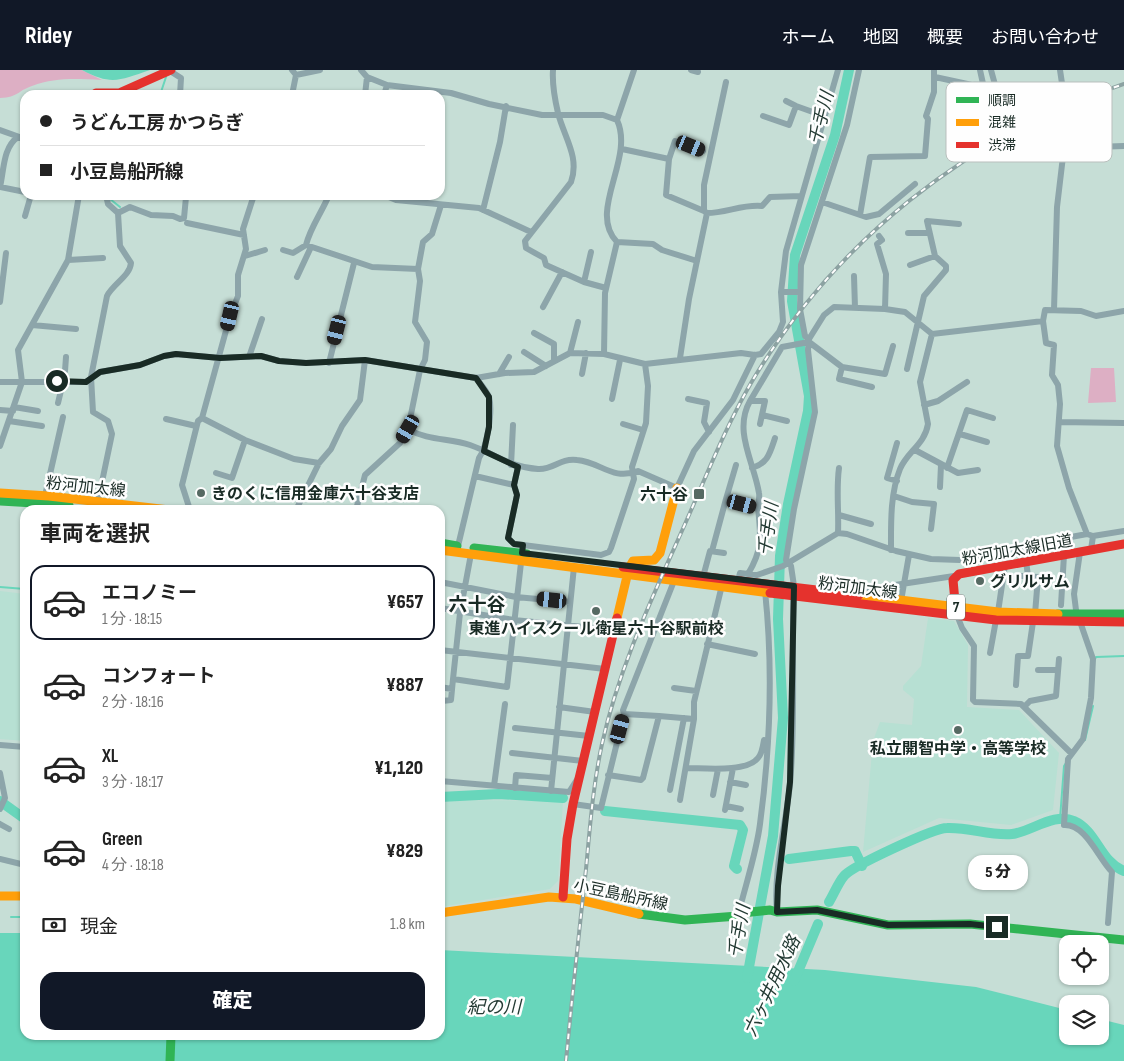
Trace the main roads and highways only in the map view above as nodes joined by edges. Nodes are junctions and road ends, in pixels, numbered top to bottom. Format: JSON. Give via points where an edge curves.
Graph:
{"nodes":[{"id":1,"x":170,"y":71,"type":"edge"},
{"id":2,"x":126,"y":90,"type":"edge"},
{"id":3,"x":677,"y":488,"type":"road end"},
{"id":4,"x":0,"y":493,"type":"edge"},
{"id":5,"x":0,"y":501,"type":"edge"},
{"id":6,"x":78,"y":505,"type":"edge"},
{"id":7,"x":93,"y":505,"type":"edge"},
{"id":8,"x":445,"y":544,"type":"edge"},
{"id":9,"x":1124,"y":544,"type":"edge"},
{"id":10,"x":445,"y":551,"type":"edge"},
{"id":11,"x":522,"y":553,"type":"junction"},
{"id":12,"x":629,"y":571,"type":"junction"},
{"id":13,"x":722,"y":583,"type":"junction"},
{"id":14,"x":767,"y":589,"type":"junction"},
{"id":15,"x":792,"y":590,"type":"junction"},
{"id":16,"x":956,"y":611,"type":"junction"},
{"id":17,"x":1124,"y":614,"type":"edge"},
{"id":18,"x":1079,"y":619,"type":"junction"},
{"id":19,"x":1124,"y":622,"type":"edge"},
{"id":20,"x":0,"y":896,"type":"edge"},
{"id":21,"x":20,"y":896,"type":"edge"},
{"id":22,"x":563,"y":897,"type":"junction"},
{"id":23,"x":445,"y":911,"type":"edge"},
{"id":24,"x":1124,"y":940,"type":"edge"},
{"id":25,"x":171,"y":1040,"type":"edge"},
{"id":26,"x":170,"y":1061,"type":"edge"}],
"edges":[{"from":1,"to":2,"type":"main road"},
{"from":3,"to":12,"type":"main road","via":[[660,553],[654,560],[634,561]]},
{"from":4,"to":7,"type":"main road","name":"粉河加太線","via":[[45,496]]},
{"from":5,"to":6,"type":"main road","name":"粉河加太線"},
{"from":8,"to":11,"type":"main road","name":"粉河加太線","number":"7"},
{"from":9,"to":16,"type":"main road","name":"粉河加太線旧道","via":[[956,575],[952,580]]},
{"from":10,"to":11,"type":"main road","name":"粉河加太線","number":"7","via":[[471,554]]},
{"from":11,"to":12,"type":"main road","name":"粉河加太線","number":"7"},
{"from":11,"to":12,"type":"main road","name":"粉河加太線","number":"7","via":[[574,567]]},
{"from":12,"to":13,"type":"main road","name":"粉河加太線","number":"7","via":[[703,577]]},
{"from":12,"to":13,"type":"main road","name":"粉河加太線","number":"7","via":[[674,582]]},
{"from":12,"to":22,"type":"main road","via":[[573,804]]},
{"from":13,"to":14,"type":"main road","name":"粉河加太線","number":"7"},
{"from":13,"to":14,"type":"main road","name":"粉河加太線","number":"7","via":[[738,581]]},
{"from":14,"to":15,"type":"main road","name":"粉河加太線","number":"7"},
{"from":15,"to":16,"type":"main road","name":"粉河加太線","number":"7"},
{"from":15,"to":16,"type":"main road","name":"粉河加太線","number":"7","via":[[901,600]]},
{"from":16,"to":18,"type":"main road","name":"粉河加太線","number":"7"},
{"from":17,"to":18,"type":"main road","name":"粉河加太線","number":"7"},
{"from":18,"to":19,"type":"main road","name":"粉河加太線","number":"7"},
{"from":20,"to":21,"type":"main road"},
{"from":22,"to":23,"type":"main road","name":"小豆島船所線"},
{"from":22,"to":24,"type":"main road","name":"小豆島船所線","via":[[591,900],[676,920],[817,910],[888,925],[970,924]]},
{"from":25,"to":26,"type":"main road"}]}
